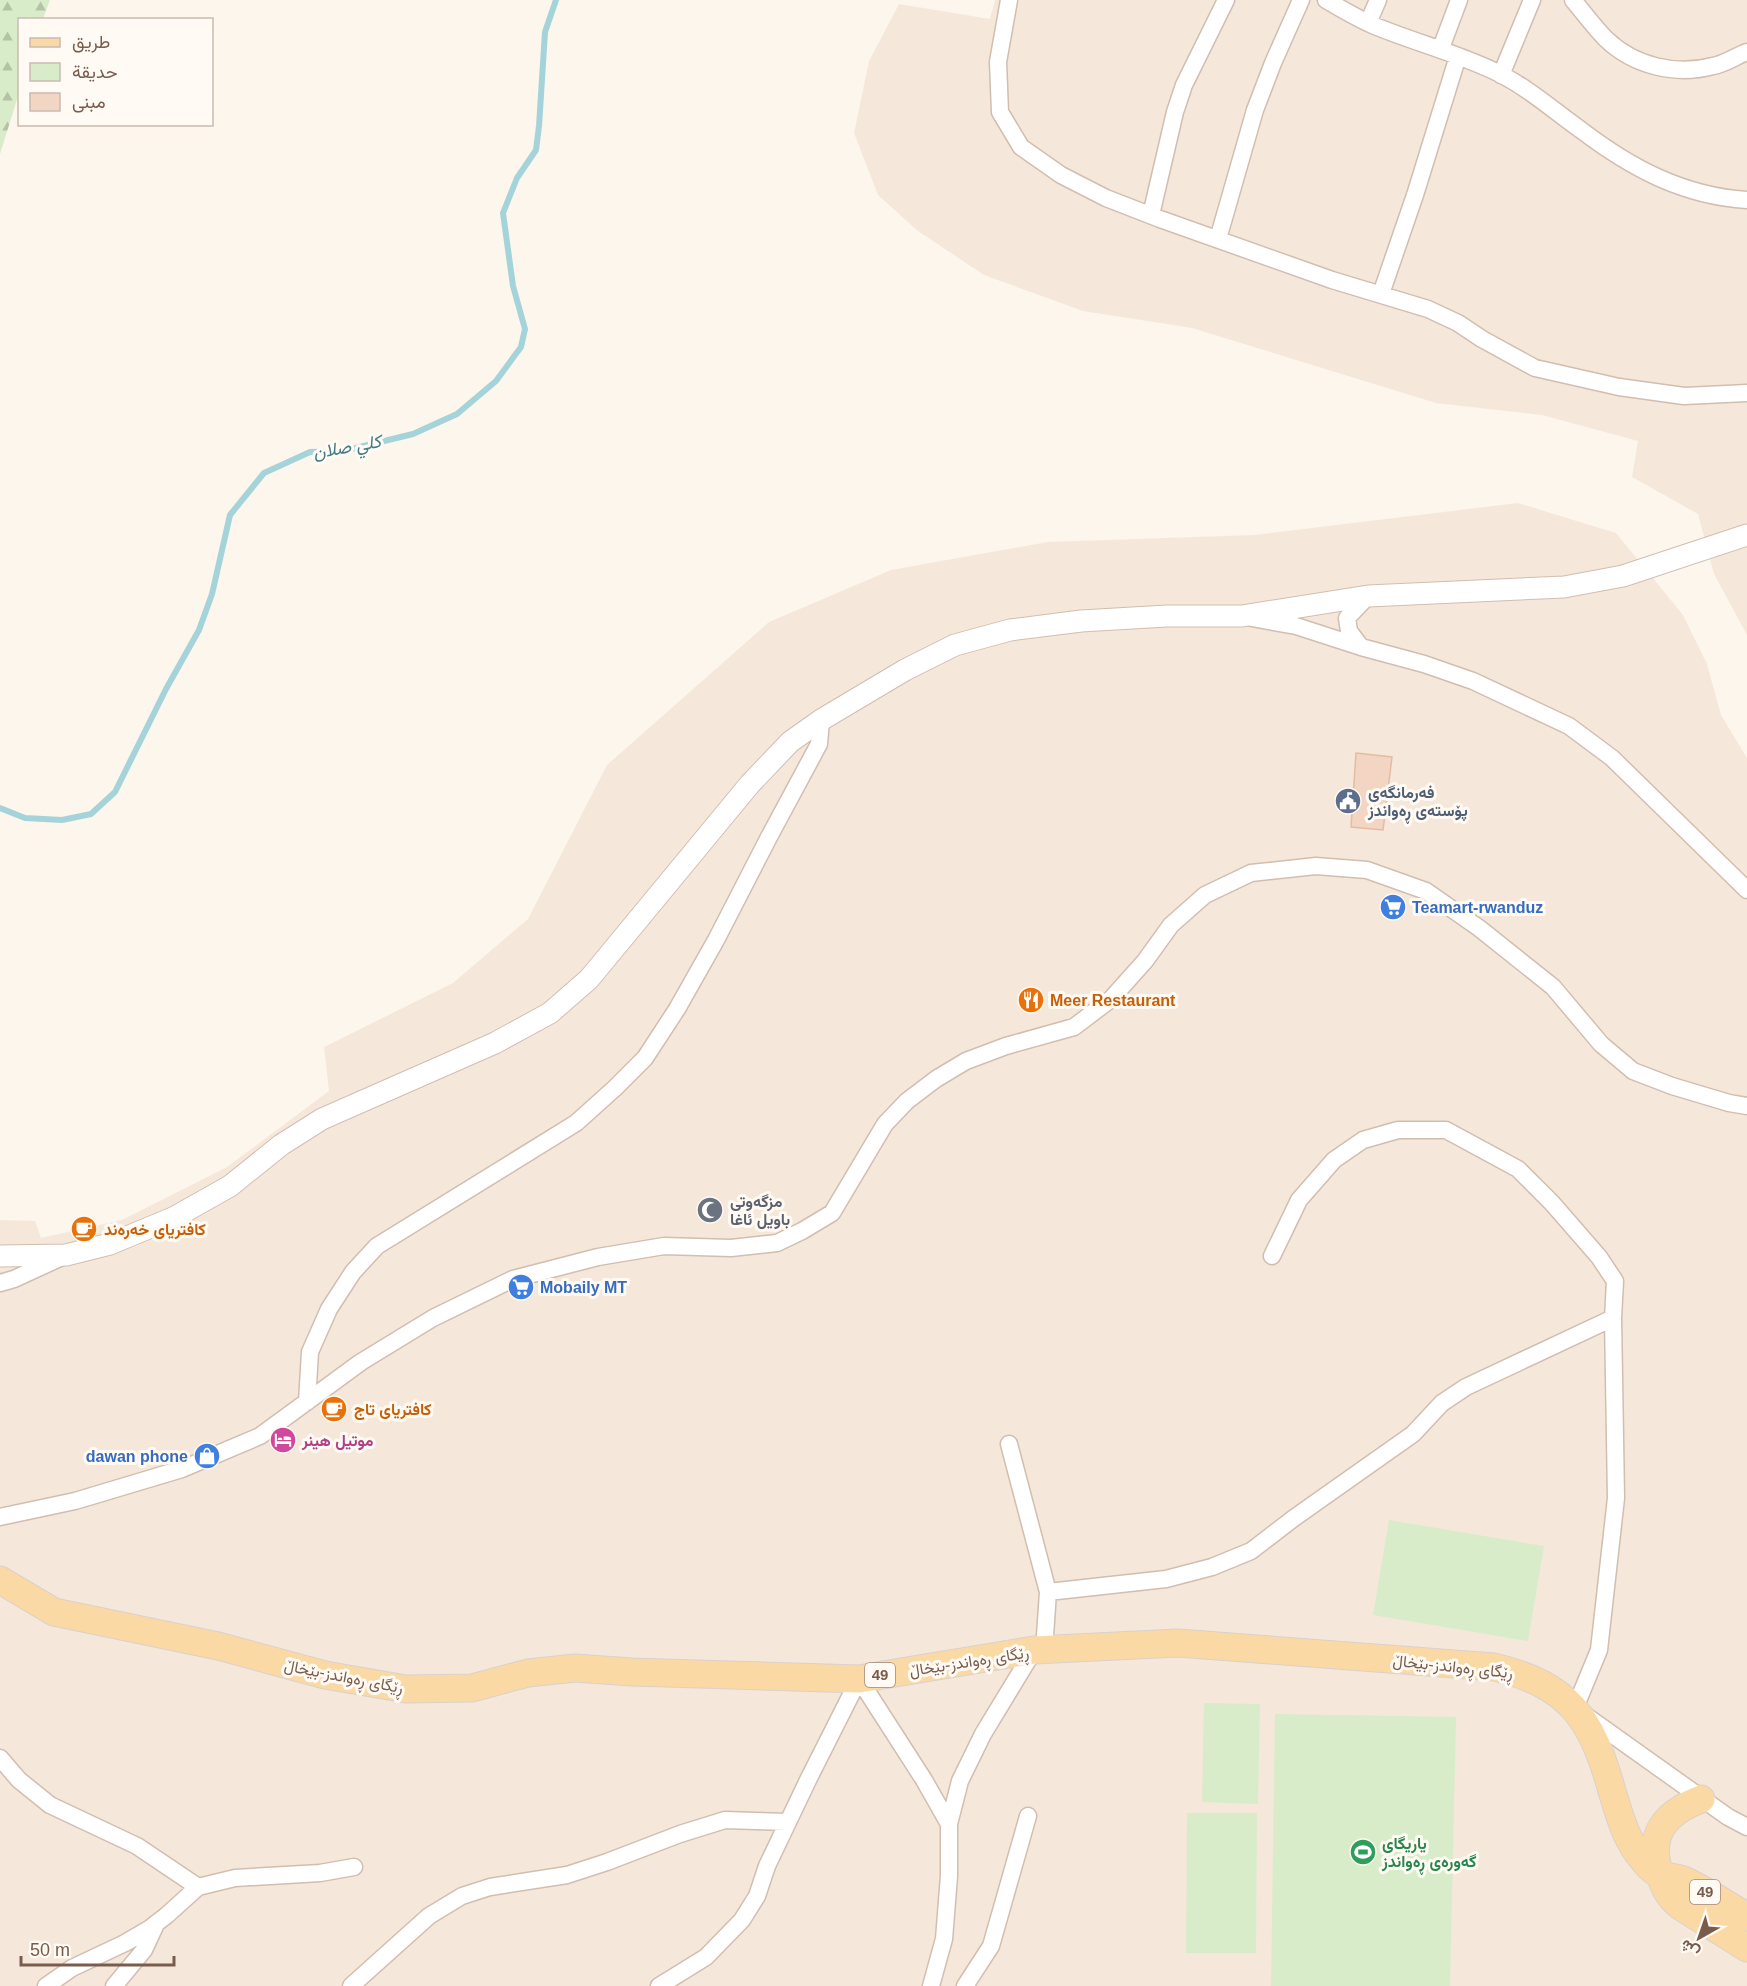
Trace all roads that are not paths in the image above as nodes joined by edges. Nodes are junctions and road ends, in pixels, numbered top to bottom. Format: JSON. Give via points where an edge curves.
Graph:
{"nodes":[{"id":1,"x":1009,"y":0,"type":"edge"},
{"id":2,"x":1226,"y":0,"type":"edge"},
{"id":3,"x":1301,"y":0,"type":"edge"},
{"id":4,"x":1326,"y":0,"type":"edge"},
{"id":5,"x":1378,"y":0,"type":"edge"},
{"id":6,"x":1459,"y":0,"type":"edge"},
{"id":7,"x":1532,"y":0,"type":"edge"},
{"id":8,"x":1573,"y":0,"type":"edge"},
{"id":9,"x":1368,"y":23,"type":"junction"},
{"id":10,"x":1440,"y":48,"type":"junction"},
{"id":11,"x":1747,"y":51,"type":"edge"},
{"id":12,"x":1458,"y":56,"type":"junction"},
{"id":13,"x":1501,"y":75,"type":"junction"},
{"id":14,"x":1747,"y":200,"type":"edge"},
{"id":15,"x":1151,"y":215,"type":"junction"},
{"id":16,"x":1218,"y":239,"type":"junction"},
{"id":17,"x":1380,"y":294,"type":"junction"},
{"id":18,"x":1747,"y":393,"type":"edge"},
{"id":19,"x":1747,"y":535,"type":"edge"},
{"id":20,"x":1368,"y":596,"type":"junction"},
{"id":21,"x":1242,"y":616,"type":"junction"},
{"id":22,"x":1361,"y":647,"type":"junction"},
{"id":23,"x":821,"y":720,"type":"junction"},
{"id":24,"x":1747,"y":890,"type":"edge"},
{"id":25,"x":1747,"y":1106,"type":"edge"},
{"id":26,"x":66,"y":1255,"type":"junction"},
{"id":27,"x":0,"y":1256,"type":"edge"},
{"id":28,"x":1272,"y":1256,"type":"dead end"},
{"id":29,"x":0,"y":1283,"type":"edge"},
{"id":30,"x":1613,"y":1318,"type":"junction"},
{"id":31,"x":307,"y":1402,"type":"junction"},
{"id":32,"x":1009,"y":1444,"type":"dead end"},
{"id":33,"x":0,"y":1518,"type":"edge"},
{"id":34,"x":0,"y":1580,"type":"edge"},
{"id":35,"x":1048,"y":1592,"type":"junction"},
{"id":36,"x":1039,"y":1650,"type":"junction"},
{"id":37,"x":859,"y":1679,"type":"junction"},
{"id":38,"x":1575,"y":1708,"type":"junction"},
{"id":39,"x":0,"y":1758,"type":"edge"},
{"id":40,"x":1701,"y":1799,"type":"junction"},
{"id":41,"x":1028,"y":1816,"type":"dead end"},
{"id":42,"x":788,"y":1822,"type":"junction"},
{"id":43,"x":949,"y":1824,"type":"junction"},
{"id":44,"x":1747,"y":1827,"type":"edge"},
{"id":45,"x":354,"y":1867,"type":"dead end"},
{"id":46,"x":1660,"y":1875,"type":"junction"},
{"id":47,"x":198,"y":1887,"type":"junction"},
{"id":48,"x":1747,"y":1917,"type":"edge"},
{"id":49,"x":157,"y":1923,"type":"junction"},
{"id":50,"x":1747,"y":1948,"type":"edge"},
{"id":51,"x":46,"y":1986,"type":"edge"},
{"id":52,"x":114,"y":1986,"type":"edge"},
{"id":53,"x":351,"y":1986,"type":"edge"},
{"id":54,"x":659,"y":1986,"type":"edge"},
{"id":55,"x":931,"y":1986,"type":"edge"},
{"id":56,"x":965,"y":1986,"type":"edge"}],
"edges":[{"from":1,"to":15,"type":"street","via":[[998,62],[1000,112],[1021,147],[1061,175]]},
{"from":2,"to":15,"type":"street","via":[[1184,85]]},
{"from":3,"to":16,"type":"street","via":[[1255,110]]},
{"from":4,"to":9,"type":"street"},
{"from":5,"to":9,"type":"street"},
{"from":6,"to":10,"type":"street"},
{"from":7,"to":13,"type":"street"},
{"from":8,"to":11,"type":"street","via":[[1626,56],[1648,64],[1679,71],[1714,66]]},
{"from":9,"to":10,"type":"street"},
{"from":10,"to":12,"type":"street"},
{"from":12,"to":13,"type":"street"},
{"from":12,"to":17,"type":"street"},
{"from":13,"to":14,"type":"street","via":[[1538,97],[1620,158],[1657,178],[1700,194]]},
{"from":15,"to":16,"type":"street"},
{"from":16,"to":17,"type":"street"},
{"from":17,"to":18,"type":"street","via":[[1458,323],[1517,359],[1545,371],[1684,396]]},
{"from":19,"to":20,"type":"street","via":[[1623,576],[1564,587]]},
{"from":20,"to":21,"type":"street"},
{"from":20,"to":22,"type":"street","via":[[1347,618],[1349,631]]},
{"from":21,"to":22,"type":"street","via":[[1296,626]]},
{"from":21,"to":23,"type":"street","via":[[1081,621],[1010,630],[955,645]]},
{"from":22,"to":24,"type":"street","via":[[1473,681],[1569,726],[1612,758]]},
{"from":23,"to":26,"type":"street","via":[[789,742],[750,784],[589,979],[550,1013],[495,1043],[322,1119],[281,1145],[230,1186],[175,1217],[110,1244]]},
{"from":23,"to":31,"type":"street","via":[[819,744],[716,940],[645,1058],[576,1123],[377,1246],[353,1272],[329,1309],[309,1352]]},
{"from":25,"to":31,"type":"street","via":[[1633,1071],[1601,1044],[1552,987],[1426,891],[1367,870],[1316,866],[1251,873],[1205,895],[1171,925],[1111,999],[1074,1027],[966,1061],[907,1101],[885,1124],[832,1214],[802,1231],[777,1243],[731,1248],[653,1247],[513,1280],[433,1318],[361,1362]]},
{"from":26,"to":27,"type":"street"},
{"from":26,"to":29,"type":"street"},
{"from":28,"to":30,"type":"street","via":[[1299,1200],[1334,1160],[1363,1140],[1398,1130],[1446,1130],[1518,1169],[1552,1203],[1615,1281]]},
{"from":30,"to":35,"type":"street","via":[[1466,1387],[1442,1403],[1413,1434],[1251,1551],[1166,1579]]},
{"from":30,"to":38,"type":"street","via":[[1616,1498],[1599,1650]]},
{"from":31,"to":33,"type":"street","via":[[260,1436],[182,1468],[75,1501]]},
{"from":32,"to":35,"type":"street"},
{"from":34,"to":37,"type":"main road","name":"ڕێگای ڕەواندز-بێخاڵ","number":"49","via":[[54,1612],[218,1646],[325,1675],[406,1689],[472,1688],[528,1674],[575,1668]]},
{"from":35,"to":36,"type":"street"},
{"from":36,"to":37,"type":"main road","name":"ڕێگای ڕەواندز-بێخاڵ","number":"49"},
{"from":36,"to":38,"type":"main road","name":"ڕێگای ڕەواندز-بێخاڵ","number":"49","via":[[1178,1643],[1494,1668],[1538,1681]]},
{"from":36,"to":43,"type":"street","via":[[983,1734],[960,1781]]},
{"from":37,"to":42,"type":"street"},
{"from":37,"to":43,"type":"street"},
{"from":38,"to":40,"type":"street"},
{"from":38,"to":46,"type":"main road","name":"ڕێگای ڕەواندز-بێخاڵ","number":"49","via":[[1603,1760],[1633,1848]]},
{"from":39,"to":47,"type":"street","via":[[19,1780],[50,1805],[137,1846]]},
{"from":40,"to":44,"type":"street"},
{"from":40,"to":46,"type":"main road","via":[[1673,1813],[1661,1828],[1655,1857]]},
{"from":41,"to":56,"type":"street","via":[[991,1946]]},
{"from":42,"to":53,"type":"street","via":[[725,1820],[567,1875],[490,1887],[462,1896],[429,1916]]},
{"from":42,"to":54,"type":"street","via":[[757,1896],[742,1920],[706,1957]]},
{"from":43,"to":55,"type":"street","via":[[944,1939]]},
{"from":45,"to":47,"type":"street","via":[[235,1878]]},
{"from":46,"to":48,"type":"main road","name":"ڕێگای ڕەواندز-بێخاڵ","number":"49","via":[[1677,1876]]},
{"from":46,"to":50,"type":"main road","name":"ڕێگای ڕەواندز-بێخاڵ","number":"49","via":[[1671,1898],[1680,1906]]},
{"from":47,"to":49,"type":"street"},
{"from":49,"to":51,"type":"street"},
{"from":49,"to":52,"type":"street","via":[[144,1950]]}]}
